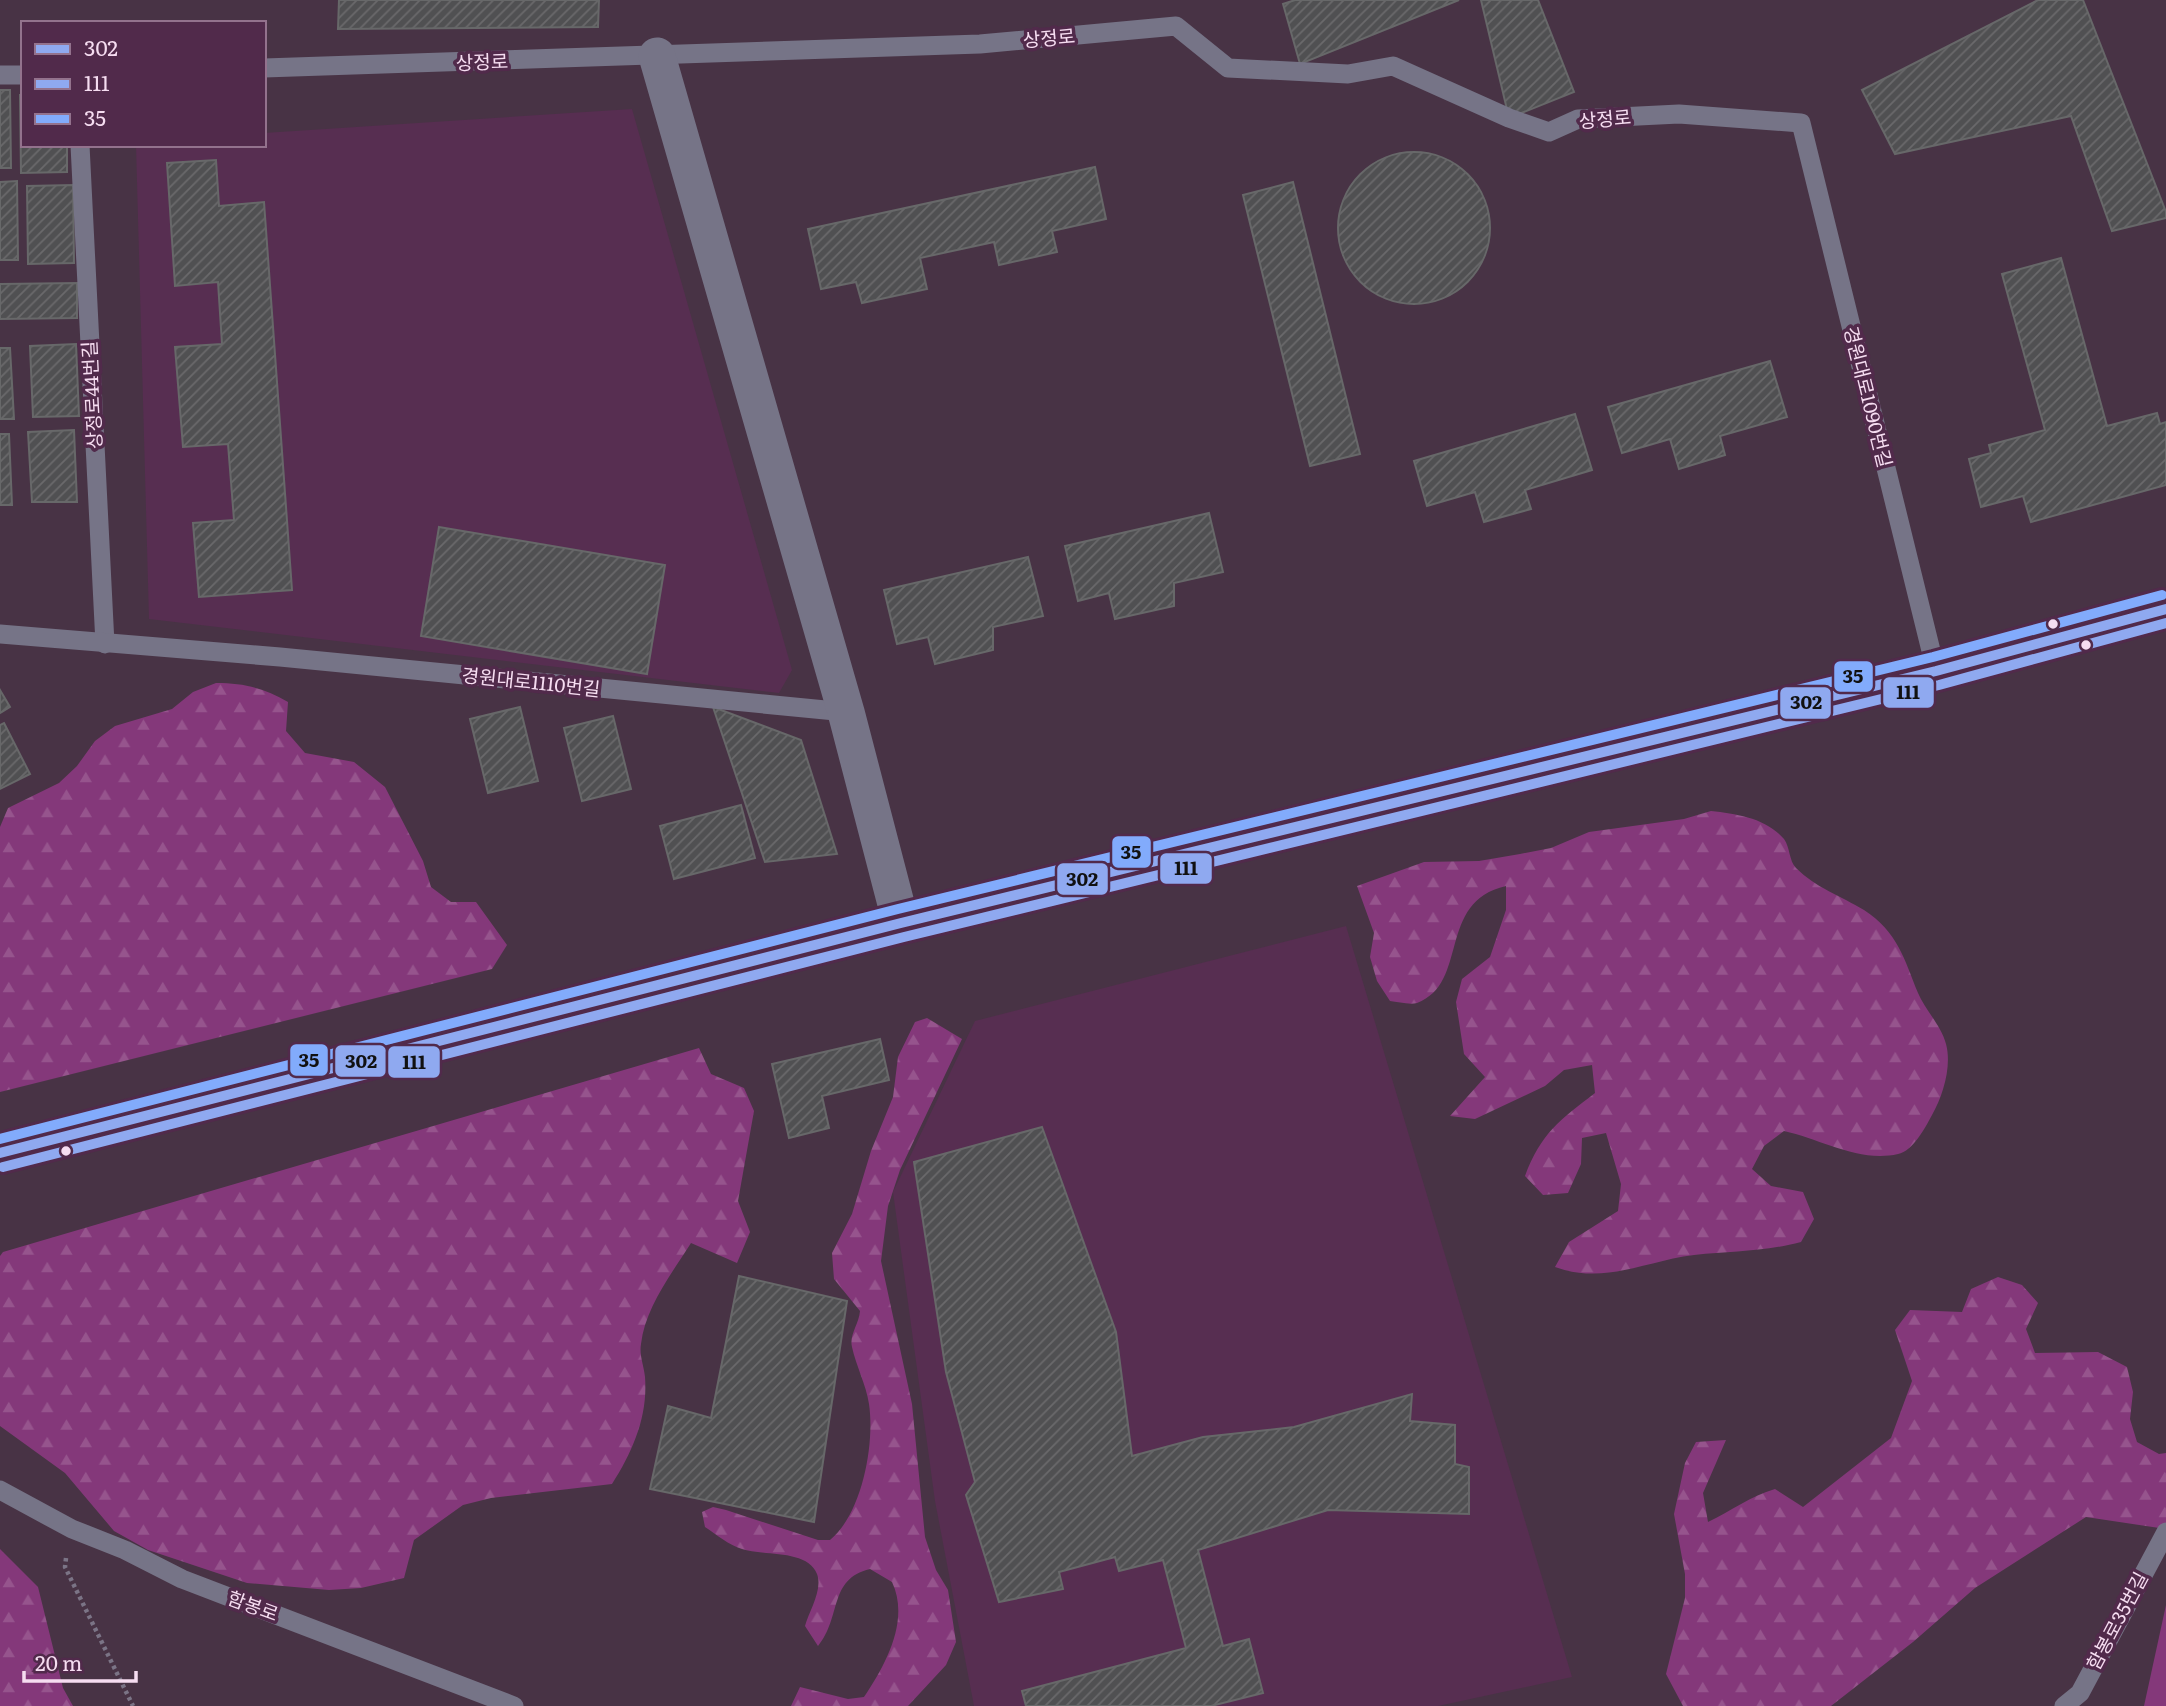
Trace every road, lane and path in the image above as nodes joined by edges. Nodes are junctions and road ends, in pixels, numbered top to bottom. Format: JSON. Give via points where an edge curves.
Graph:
{"nodes":[{"id":1,"x":657,"y":56,"type":"junction"},
{"id":2,"x":266,"y":68,"type":"edge"},
{"id":3,"x":0,"y":75,"type":"edge"},
{"id":4,"x":21,"y":75,"type":"edge"},
{"id":5,"x":1801,"y":123,"type":"joint"},
{"id":6,"x":80,"y":147,"type":"edge"},
{"id":7,"x":2166,"y":609,"type":"edge"},
{"id":8,"x":0,"y":634,"type":"edge"},
{"id":9,"x":104,"y":644,"type":"junction"},
{"id":10,"x":1936,"y":671,"type":"junction"},
{"id":11,"x":846,"y":712,"type":"junction"},
{"id":12,"x":901,"y":923,"type":"junction"},
{"id":13,"x":0,"y":1153,"type":"edge"},
{"id":14,"x":0,"y":1490,"type":"edge"},
{"id":15,"x":72,"y":1529,"type":"junction"},
{"id":16,"x":2166,"y":1532,"type":"edge"},
{"id":17,"x":133,"y":1706,"type":"edge"},
{"id":18,"x":514,"y":1706,"type":"edge"},
{"id":19,"x":2064,"y":1706,"type":"edge"}],
"edges":[{"from":1,"to":2,"type":"lane","name":"상정로"},
{"from":1,"to":5,"type":"lane","name":"상정로","via":[[980,44],[1176,26],[1228,68],[1348,74],[1394,66],[1549,132],[1578,119],[1679,114]]},
{"from":1,"to":11,"type":"street"},
{"from":3,"to":4,"type":"lane"},
{"from":5,"to":10,"type":"lane","name":"경원대로1090번길"},
{"from":6,"to":9,"type":"lane","name":"상정로44번길"},
{"from":7,"to":10,"type":"main road"},
{"from":8,"to":9,"type":"lane","name":"경원대로1110번길"},
{"from":9,"to":11,"type":"lane","name":"경원대로1110번길"},
{"from":10,"to":12,"type":"main road"},
{"from":11,"to":12,"type":"street"},
{"from":12,"to":13,"type":"main road"},
{"from":14,"to":15,"type":"lane","name":"함봉로"},
{"from":15,"to":17,"type":"path","via":[[66,1538],[65,1567]]},
{"from":15,"to":18,"type":"lane","name":"함봉로","via":[[182,1579]]},
{"from":16,"to":19,"type":"lane","name":"함봉로35번길","via":[[2080,1693]]}]}
